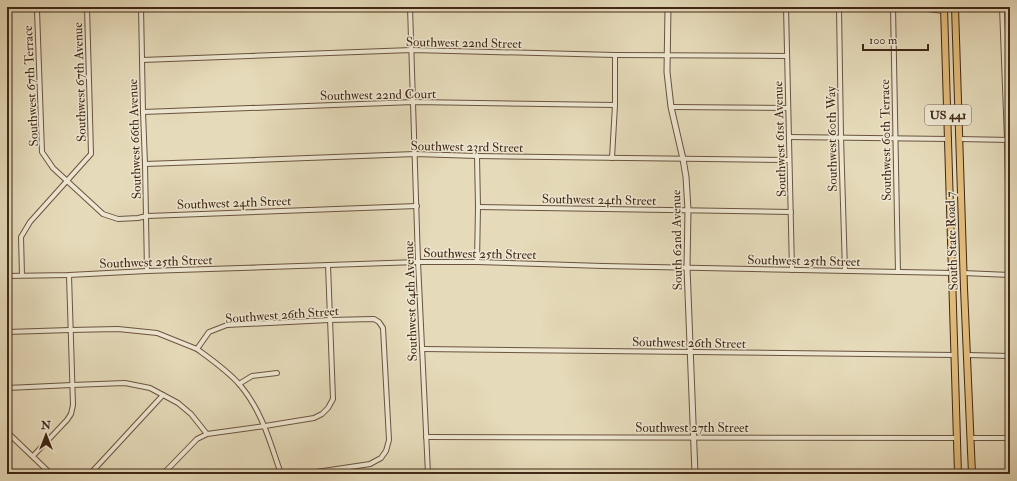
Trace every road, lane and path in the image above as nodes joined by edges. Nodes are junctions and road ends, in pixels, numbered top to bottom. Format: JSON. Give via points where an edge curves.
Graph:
{"nodes":[{"id":1,"x":38,"y":7,"type":"edge"},
{"id":2,"x":86,"y":7,"type":"edge"},
{"id":3,"x":185,"y":7,"type":"edge"},
{"id":4,"x":410,"y":7,"type":"edge"},
{"id":5,"x":668,"y":7,"type":"edge"},
{"id":6,"x":786,"y":7,"type":"edge"},
{"id":7,"x":839,"y":7,"type":"edge"},
{"id":8,"x":893,"y":7,"type":"edge"},
{"id":9,"x":911,"y":7,"type":"edge"},
{"id":10,"x":955,"y":7,"type":"edge"},
{"id":11,"x":997,"y":7,"type":"edge"},
{"id":12,"x":1002,"y":7,"type":"edge"},
{"id":13,"x":1010,"y":7,"type":"edge"},
{"id":14,"x":141,"y":8,"type":"edge"},
{"id":15,"x":944,"y":9,"type":"edge"},
{"id":16,"x":956,"y":25,"type":"junction"},
{"id":17,"x":412,"y":50,"type":"junction"},
{"id":18,"x":615,"y":55,"type":"junction"},
{"id":19,"x":667,"y":55,"type":"junction"},
{"id":20,"x":787,"y":56,"type":"junction"},
{"id":21,"x":142,"y":60,"type":"junction"},
{"id":22,"x":414,"y":102,"type":"junction"},
{"id":23,"x":615,"y":105,"type":"junction"},
{"id":24,"x":671,"y":107,"type":"junction"},
{"id":25,"x":788,"y":108,"type":"junction"},
{"id":26,"x":143,"y":112,"type":"junction"},
{"id":27,"x":841,"y":137,"type":"junction"},
{"id":28,"x":789,"y":138,"type":"junction"},
{"id":29,"x":895,"y":139,"type":"junction"},
{"id":30,"x":949,"y":139,"type":"junction"},
{"id":31,"x":959,"y":139,"type":"junction"},
{"id":32,"x":1009,"y":140,"type":"edge"},
{"id":33,"x":415,"y":154,"type":"junction"},
{"id":34,"x":477,"y":156,"type":"junction"},
{"id":35,"x":612,"y":158,"type":"junction"},
{"id":36,"x":683,"y":159,"type":"junction"},
{"id":37,"x":789,"y":160,"type":"junction"},
{"id":38,"x":146,"y":164,"type":"junction"},
{"id":39,"x":67,"y":180,"type":"junction"},
{"id":40,"x":417,"y":206,"type":"junction"},
{"id":41,"x":478,"y":207,"type":"junction"},
{"id":42,"x":688,"y":210,"type":"junction"},
{"id":43,"x":791,"y":212,"type":"junction"},
{"id":44,"x":146,"y":216,"type":"junction"},
{"id":45,"x":952,"y":257,"type":"junction"},
{"id":46,"x":418,"y":262,"type":"junction"},
{"id":47,"x":477,"y":262,"type":"junction"},
{"id":48,"x":328,"y":265,"type":"junction"},
{"id":49,"x":687,"y":267,"type":"junction"},
{"id":50,"x":792,"y":270,"type":"junction"},
{"id":51,"x":147,"y":271,"type":"junction"},
{"id":52,"x":845,"y":271,"type":"junction"},
{"id":53,"x":898,"y":272,"type":"junction"},
{"id":54,"x":953,"y":272,"type":"junction"},
{"id":55,"x":963,"y":273,"type":"junction"},
{"id":56,"x":22,"y":275,"type":"junction"},
{"id":57,"x":69,"y":275,"type":"junction"},
{"id":58,"x":1010,"y":275,"type":"edge"},
{"id":59,"x":7,"y":276,"type":"edge"},
{"id":60,"x":964,"y":288,"type":"junction"},
{"id":61,"x":330,"y":320,"type":"junction"},
{"id":62,"x":70,"y":330,"type":"junction"},
{"id":63,"x":7,"y":332,"type":"edge"},
{"id":64,"x":197,"y":349,"type":"junction"},
{"id":65,"x":422,"y":349,"type":"junction"},
{"id":66,"x":690,"y":352,"type":"junction"},
{"id":67,"x":955,"y":355,"type":"junction"},
{"id":68,"x":967,"y":355,"type":"junction"},
{"id":69,"x":1010,"y":356,"type":"edge"},
{"id":70,"x":277,"y":373,"type":"dead end"},
{"id":71,"x":240,"y":384,"type":"junction"},
{"id":72,"x":72,"y":385,"type":"junction"},
{"id":73,"x":7,"y":388,"type":"edge"},
{"id":74,"x":163,"y":395,"type":"junction"},
{"id":75,"x":265,"y":426,"type":"junction"},
{"id":76,"x":7,"y":432,"type":"edge"},
{"id":77,"x":207,"y":434,"type":"junction"},
{"id":78,"x":426,"y":437,"type":"junction"},
{"id":79,"x":693,"y":438,"type":"junction"},
{"id":80,"x":957,"y":438,"type":"junction"},
{"id":81,"x":970,"y":438,"type":"junction"},
{"id":82,"x":1010,"y":438,"type":"edge"},
{"id":83,"x":33,"y":456,"type":"junction"},
{"id":84,"x":51,"y":474,"type":"edge"},
{"id":85,"x":90,"y":474,"type":"edge"},
{"id":86,"x":163,"y":474,"type":"edge"},
{"id":87,"x":281,"y":474,"type":"edge"},
{"id":88,"x":303,"y":474,"type":"edge"},
{"id":89,"x":428,"y":474,"type":"edge"},
{"id":90,"x":695,"y":474,"type":"edge"},
{"id":91,"x":958,"y":474,"type":"edge"},
{"id":92,"x":972,"y":474,"type":"edge"}],
"edges":[{"from":1,"to":39,"type":"street","name":"Southwest 67th Terrace","via":[[42,152],[53,168]]},
{"from":2,"to":39,"type":"street","name":"Southwest 67th Avenue","via":[[91,154]]},
{"from":3,"to":14,"type":"street"},
{"from":4,"to":17,"type":"street","name":"Southwest 64th Avenue"},
{"from":5,"to":19,"type":"street","name":"South 62nd Avenue"},
{"from":6,"to":20,"type":"street","name":"Southwest 61st Avenue"},
{"from":7,"to":27,"type":"street","name":"Southwest 60th Way"},
{"from":8,"to":29,"type":"street","name":"Southwest 60th Terrace"},
{"from":9,"to":15,"type":"street"},
{"from":10,"to":16,"type":"main road","name":"South State Road 7","number":"US 441"},
{"from":11,"to":12,"type":"street"},
{"from":12,"to":13,"type":"street"},
{"from":12,"to":32,"type":"street"},
{"from":14,"to":21,"type":"street","name":"Southwest 66th Avenue"},
{"from":15,"to":16,"type":"main road"},
{"from":15,"to":30,"type":"main road","name":"South State Road 7","number":"US 441"},
{"from":16,"to":31,"type":"main road","name":"South State Road 7","number":"US 441"},
{"from":17,"to":18,"type":"street","name":"Southwest 22nd Street"},
{"from":17,"to":21,"type":"street","name":"Southwest 22nd Street"},
{"from":17,"to":22,"type":"street","name":"Southwest 64th Avenue"},
{"from":18,"to":19,"type":"street","name":"Southwest 22nd Street"},
{"from":18,"to":23,"type":"street"},
{"from":19,"to":20,"type":"street","name":"Southwest 22nd Street"},
{"from":19,"to":24,"type":"street","name":"South 62nd Avenue"},
{"from":20,"to":25,"type":"street","name":"Southwest 61st Avenue"},
{"from":21,"to":26,"type":"street","name":"Southwest 66th Avenue"},
{"from":22,"to":23,"type":"street","name":"Southwest 22nd Court"},
{"from":22,"to":26,"type":"street","name":"Southwest 22nd Court"},
{"from":22,"to":33,"type":"street","name":"Southwest 64th Avenue"},
{"from":23,"to":35,"type":"street"},
{"from":24,"to":25,"type":"street"},
{"from":24,"to":36,"type":"street","name":"South 62nd Avenue"},
{"from":25,"to":28,"type":"street","name":"Southwest 61st Avenue"},
{"from":26,"to":38,"type":"street","name":"Southwest 66th Avenue"},
{"from":27,"to":28,"type":"street"},
{"from":27,"to":29,"type":"street"},
{"from":27,"to":52,"type":"street","name":"Southwest 60th Way"},
{"from":28,"to":37,"type":"street","name":"Southwest 61st Avenue"},
{"from":29,"to":30,"type":"street"},
{"from":29,"to":53,"type":"street","name":"Southwest 60th Terrace"},
{"from":30,"to":45,"type":"main road","name":"South State Road 7","number":"US 441"},
{"from":31,"to":32,"type":"street"},
{"from":31,"to":55,"type":"main road","name":"South State Road 7","number":"US 441"},
{"from":32,"to":58,"type":"street"},
{"from":33,"to":34,"type":"street","name":"Southwest 23rd Street"},
{"from":33,"to":38,"type":"street","name":"Southwest 23rd Street"},
{"from":33,"to":40,"type":"street","name":"Southwest 64th Avenue"},
{"from":34,"to":35,"type":"street","name":"Southwest 23rd Street"},
{"from":34,"to":41,"type":"street"},
{"from":35,"to":36,"type":"street","name":"Southwest 23rd Street"},
{"from":36,"to":37,"type":"street","name":"Southwest 23rd Street"},
{"from":36,"to":42,"type":"street","name":"South 62nd Avenue"},
{"from":37,"to":43,"type":"street","name":"Southwest 61st Avenue"},
{"from":38,"to":44,"type":"street","name":"Southwest 66th Avenue"},
{"from":39,"to":44,"type":"street","name":"Southwest 24th Street","via":[[103,214],[118,219]]},
{"from":39,"to":56,"type":"street","name":"Southwest 67th Avenue","via":[[30,222],[21,237]]},
{"from":40,"to":44,"type":"street","name":"Southwest 24th Street"},
{"from":40,"to":46,"type":"street","name":"Southwest 64th Avenue"},
{"from":41,"to":42,"type":"street","name":"Southwest 24th Street"},
{"from":41,"to":47,"type":"street"},
{"from":42,"to":43,"type":"street","name":"Southwest 24th Street"},
{"from":42,"to":49,"type":"street","name":"South 62nd Avenue"},
{"from":43,"to":50,"type":"street","name":"Southwest 61st Avenue"},
{"from":44,"to":51,"type":"street","name":"Southwest 66th Avenue"},
{"from":45,"to":54,"type":"main road","name":"South State Road 7","number":"US 441"},
{"from":45,"to":55,"type":"main road"},
{"from":46,"to":47,"type":"street","name":"Southwest 25th Street"},
{"from":46,"to":48,"type":"street","name":"Southwest 25th Street"},
{"from":46,"to":65,"type":"street","name":"Southwest 64th Avenue"},
{"from":47,"to":49,"type":"street","name":"Southwest 25th Street"},
{"from":48,"to":51,"type":"street","name":"Southwest 25th Street"},
{"from":48,"to":61,"type":"street"},
{"from":49,"to":50,"type":"street","name":"Southwest 25th Street"},
{"from":49,"to":66,"type":"street","name":"South 62nd Avenue"},
{"from":50,"to":52,"type":"street","name":"Southwest 25th Street"},
{"from":51,"to":57,"type":"street","name":"Southwest 25th Street"},
{"from":52,"to":53,"type":"street","name":"Southwest 25th Street"},
{"from":53,"to":54,"type":"street","name":"Southwest 25th Street"},
{"from":54,"to":60,"type":"main road"},
{"from":54,"to":67,"type":"main road","name":"South State Road 7","number":"US 441"},
{"from":55,"to":58,"type":"street"},
{"from":55,"to":60,"type":"main road","name":"South State Road 7","number":"US 441"},
{"from":56,"to":57,"type":"street","name":"Southwest 25th Street"},
{"from":56,"to":59,"type":"street","name":"Southwest 25th Street"},
{"from":57,"to":62,"type":"street"},
{"from":60,"to":68,"type":"main road","name":"South State Road 7","number":"US 441"},
{"from":61,"to":64,"type":"street","name":"Southwest 26th Street","via":[[227,325],[209,332]]},
{"from":61,"to":75,"type":"street","via":[[333,399],[328,408],[314,418]]},
{"from":61,"to":88,"type":"street","name":"Southwest 26th Street","via":[[374,319],[383,328],[389,440],[381,458],[370,464]]},
{"from":62,"to":63,"type":"street"},
{"from":62,"to":64,"type":"street","via":[[118,329],[156,333]]},
{"from":62,"to":72,"type":"street"},
{"from":64,"to":71,"type":"street"},
{"from":65,"to":66,"type":"street","name":"Southwest 26th Street"},
{"from":65,"to":78,"type":"street","name":"Southwest 64th Avenue"},
{"from":66,"to":67,"type":"street","name":"Southwest 26th Street"},
{"from":66,"to":79,"type":"street","name":"South 62nd Avenue"},
{"from":67,"to":80,"type":"main road","name":"South State Road 7","number":"US 441"},
{"from":68,"to":69,"type":"street"},
{"from":68,"to":81,"type":"main road","name":"South State Road 7","number":"US 441"},
{"from":70,"to":71,"type":"street","via":[[252,376]]},
{"from":71,"to":75,"type":"street","via":[[255,405]]},
{"from":72,"to":73,"type":"street"},
{"from":72,"to":74,"type":"street","via":[[126,383],[150,388]]},
{"from":72,"to":83,"type":"street","via":[[71,414]]},
{"from":74,"to":77,"type":"street","via":[[191,414]]},
{"from":74,"to":85,"type":"street"},
{"from":75,"to":77,"type":"street"},
{"from":75,"to":87,"type":"street"},
{"from":76,"to":83,"type":"street"},
{"from":77,"to":86,"type":"street","via":[[197,439]]},
{"from":78,"to":79,"type":"street","name":"Southwest 27th Street"},
{"from":78,"to":89,"type":"street","name":"Southwest 64th Avenue"},
{"from":79,"to":80,"type":"street","name":"Southwest 27th Street"},
{"from":79,"to":90,"type":"street","name":"South 62nd Avenue"},
{"from":80,"to":91,"type":"main road","name":"South State Road 7","number":"US 441"},
{"from":81,"to":82,"type":"street"},
{"from":81,"to":92,"type":"main road","name":"South State Road 7","number":"US 441"},
{"from":83,"to":84,"type":"street"}]}
